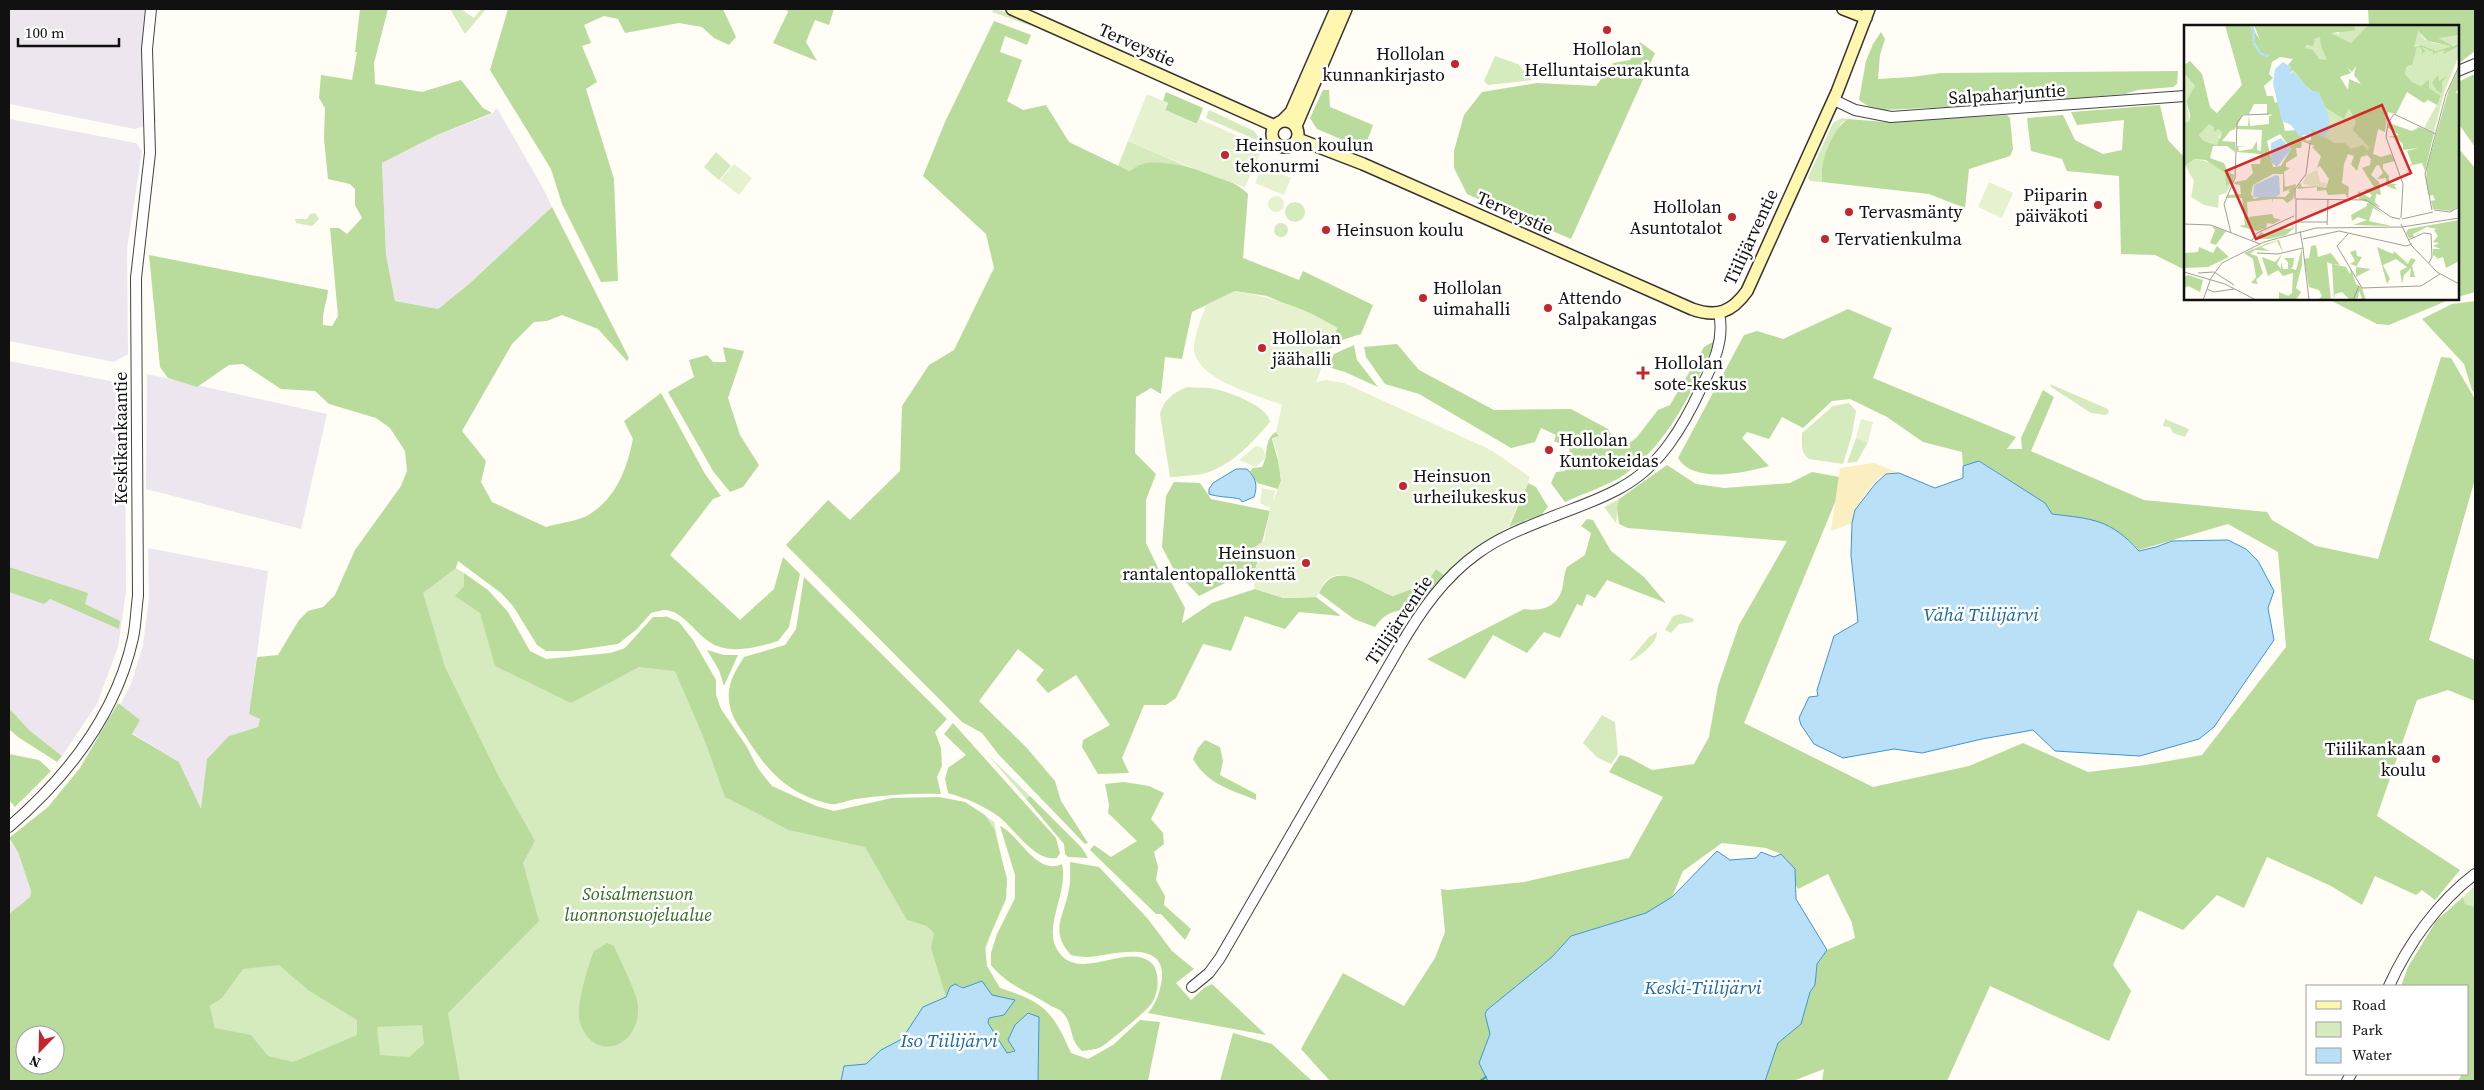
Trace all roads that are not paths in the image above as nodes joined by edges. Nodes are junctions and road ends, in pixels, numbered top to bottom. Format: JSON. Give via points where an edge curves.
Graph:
{"nodes":[{"id":1,"x":151,"y":9,"type":"edge"},
{"id":2,"x":1012,"y":9,"type":"edge"},
{"id":3,"x":1336,"y":9,"type":"edge"},
{"id":4,"x":1346,"y":9,"type":"edge"},
{"id":5,"x":1843,"y":9,"type":"edge"},
{"id":6,"x":1867,"y":13,"type":"edge"},
{"id":7,"x":2475,"y":64,"type":"edge"},
{"id":8,"x":2459,"y":71,"type":"edge"},
{"id":9,"x":2184,"y":96,"type":"edge"},
{"id":10,"x":1834,"y":100,"type":"junction"},
{"id":11,"x":1278,"y":124,"type":"junction"},
{"id":12,"x":1296,"y":126,"type":"junction"},
{"id":13,"x":1298,"y":139,"type":"junction"},
{"id":14,"x":1719,"y":313,"type":"junction"},
{"id":15,"x":9,"y":827,"type":"edge"},
{"id":16,"x":2475,"y":874,"type":"edge"},
{"id":17,"x":2390,"y":985,"type":"edge"},
{"id":18,"x":1192,"y":987,"type":"dead end"}],
"edges":[{"from":1,"to":15,"type":"street","name":"Keskikankaantie","via":[[147,49],[150,153],[136,278],[138,596],[133,637],[112,697],[87,743],[57,782]]},
{"from":2,"to":11,"type":"main road","name":"Terveystie"},
{"from":3,"to":11,"type":"main road","via":[[1291,112]]},
{"from":4,"to":12,"type":"main road"},
{"from":5,"to":6,"type":"main road"},
{"from":6,"to":10,"type":"main road","name":"Tiilijärventie"},
{"from":7,"to":8,"type":"street"},
{"from":9,"to":10,"type":"street","name":"Salpaharjuntie","via":[[1891,117],[1855,110]]},
{"from":10,"to":14,"type":"main road","name":"Tiilijärventie","via":[[1747,291],[1733,306]]},
{"from":11,"to":12,"type":"main road","via":[[1291,122]]},
{"from":11,"to":13,"type":"main road","via":[[1272,138],[1279,146],[1289,147]]},
{"from":12,"to":13,"type":"main road"},
{"from":13,"to":14,"type":"main road","name":"Terveystie","via":[[1363,164],[1692,309],[1706,314]]},
{"from":14,"to":18,"type":"street","name":"Tiilijärventie","via":[[1722,332],[1717,353],[1692,407],[1662,455],[1624,487],[1501,538],[1466,562],[1430,600],[1220,958],[1209,973]]},
{"from":16,"to":17,"type":"street","via":[[2434,915],[2412,943]]}]}
